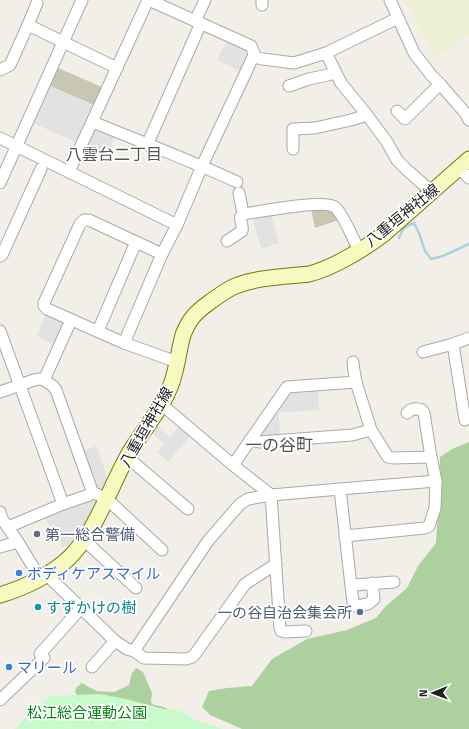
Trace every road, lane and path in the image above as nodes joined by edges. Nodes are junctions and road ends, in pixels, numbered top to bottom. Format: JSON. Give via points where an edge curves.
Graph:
{"nodes":[{"id":1,"x":82,"y":0,"type":"edge"},
{"id":2,"x":149,"y":0,"type":"edge"},
{"id":3,"x":205,"y":0,"type":"edge"},
{"id":4,"x":390,"y":0,"type":"edge"},
{"id":5,"x":37,"y":3,"type":"dead end"},
{"id":6,"x":398,"y":18,"type":"junction"},
{"id":7,"x":198,"y":22,"type":"junction"},
{"id":8,"x":28,"y":25,"type":"junction"},
{"id":9,"x":63,"y":43,"type":"junction"},
{"id":10,"x":326,"y":53,"type":"junction"},
{"id":11,"x":253,"y":57,"type":"junction"},
{"id":12,"x":117,"y":68,"type":"junction"},
{"id":13,"x":0,"y":70,"type":"edge"},
{"id":14,"x":335,"y":73,"type":"junction"},
{"id":15,"x":440,"y":84,"type":"junction"},
{"id":16,"x":289,"y":86,"type":"dead end"},
{"id":17,"x":397,"y":111,"type":"dead end"},
{"id":18,"x":367,"y":115,"type":"junction"},
{"id":19,"x":469,"y":120,"type":"edge"},
{"id":20,"x":93,"y":122,"type":"junction"},
{"id":21,"x":0,"y":138,"type":"edge"},
{"id":22,"x":147,"y":145,"type":"junction"},
{"id":23,"x":17,"y":146,"type":"junction"},
{"id":24,"x":293,"y":149,"type":"dead end"},
{"id":25,"x":202,"y":166,"type":"junction"},
{"id":26,"x":466,"y":168,"type":"edge"},
{"id":27,"x":41,"y":169,"type":"dead end"},
{"id":28,"x":69,"y":172,"type":"junction"},
{"id":29,"x":237,"y":182,"type":"dead end"},
{"id":30,"x":0,"y":183,"type":"edge"},
{"id":31,"x":432,"y":192,"type":"junction"},
{"id":32,"x":239,"y":193,"type":"dead end"},
{"id":33,"x":243,"y":214,"type":"junction"},
{"id":34,"x":177,"y":225,"type":"junction"},
{"id":35,"x":226,"y":241,"type":"dead end"},
{"id":36,"x":136,"y":242,"type":"junction"},
{"id":37,"x":359,"y":250,"type":"junction"},
{"id":38,"x":162,"y":254,"type":"junction"},
{"id":39,"x":0,"y":256,"type":"edge"},
{"id":40,"x":71,"y":320,"type":"junction"},
{"id":41,"x":0,"y":331,"type":"edge"},
{"id":42,"x":98,"y":331,"type":"junction"},
{"id":43,"x":469,"y":338,"type":"edge"},
{"id":44,"x":124,"y":343,"type":"junction"},
{"id":45,"x":453,"y":344,"type":"junction"},
{"id":46,"x":423,"y":352,"type":"dead end"},
{"id":47,"x":177,"y":362,"type":"junction"},
{"id":48,"x":353,"y":362,"type":"dead end"},
{"id":49,"x":44,"y":380,"type":"junction"},
{"id":50,"x":356,"y":382,"type":"junction"},
{"id":51,"x":19,"y":385,"type":"junction"},
{"id":52,"x":0,"y":392,"type":"edge"},
{"id":53,"x":162,"y":404,"type":"junction"},
{"id":54,"x":407,"y":413,"type":"dead end"},
{"id":55,"x":465,"y":420,"type":"dead end"},
{"id":56,"x":371,"y":430,"type":"junction"},
{"id":57,"x":250,"y":440,"type":"junction"},
{"id":58,"x":127,"y":457,"type":"junction"},
{"id":59,"x":431,"y":457,"type":"junction"},
{"id":60,"x":232,"y":465,"type":"junction"},
{"id":61,"x":436,"y":482,"type":"junction"},
{"id":62,"x":340,"y":489,"type":"junction"},
{"id":63,"x":92,"y":492,"type":"junction"},
{"id":64,"x":271,"y":495,"type":"junction"},
{"id":65,"x":107,"y":499,"type":"junction"},
{"id":66,"x":63,"y":504,"type":"junction"},
{"id":67,"x":188,"y":509,"type":"dead end"},
{"id":68,"x":0,"y":512,"type":"edge"},
{"id":69,"x":8,"y":527,"type":"junction"},
{"id":70,"x":345,"y":536,"type":"junction"},
{"id":71,"x":84,"y":540,"type":"junction"},
{"id":72,"x":18,"y":542,"type":"junction"},
{"id":73,"x":0,"y":547,"type":"edge"},
{"id":74,"x":162,"y":550,"type":"dead end"},
{"id":75,"x":276,"y":564,"type":"junction"},
{"id":76,"x":44,"y":576,"type":"junction"},
{"id":77,"x":394,"y":582,"type":"dead end"},
{"id":78,"x":372,"y":584,"type":"junction"},
{"id":79,"x":354,"y":585,"type":"dead end"},
{"id":80,"x":136,"y":588,"type":"dead end"},
{"id":81,"x":0,"y":595,"type":"edge"},
{"id":82,"x":81,"y":608,"type":"junction"},
{"id":83,"x":306,"y":631,"type":"dead end"},
{"id":84,"x":115,"y":641,"type":"junction"},
{"id":85,"x":134,"y":651,"type":"junction"},
{"id":86,"x":92,"y":667,"type":"dead end"},
{"id":87,"x":0,"y":700,"type":"edge"}],
"edges":[{"from":1,"to":9,"type":"street"},
{"from":2,"to":7,"type":"street"},
{"from":2,"to":12,"type":"street"},
{"from":3,"to":7,"type":"street"},
{"from":4,"to":6,"type":"street"},
{"from":5,"to":8,"type":"street"},
{"from":6,"to":10,"type":"street"},
{"from":6,"to":15,"type":"street","via":[[414,53]]},
{"from":7,"to":11,"type":"street","via":[[251,46]]},
{"from":7,"to":22,"type":"street"},
{"from":8,"to":9,"type":"street"},
{"from":8,"to":13,"type":"street","via":[[10,65]]},
{"from":9,"to":12,"type":"street"},
{"from":9,"to":23,"type":"street"},
{"from":10,"to":11,"type":"street","via":[[294,63]]},
{"from":10,"to":14,"type":"street"},
{"from":11,"to":25,"type":"street"},
{"from":12,"to":20,"type":"street"},
{"from":14,"to":16,"type":"street"},
{"from":14,"to":18,"type":"street"},
{"from":15,"to":17,"type":"street","via":[[405,119]]},
{"from":15,"to":19,"type":"street"},
{"from":18,"to":24,"type":"street","via":[[315,128],[293,129]]},
{"from":18,"to":31,"type":"street","via":[[397,160]]},
{"from":20,"to":22,"type":"street"},
{"from":20,"to":28,"type":"street"},
{"from":21,"to":23,"type":"street"},
{"from":22,"to":25,"type":"street"},
{"from":23,"to":28,"type":"street"},
{"from":23,"to":30,"type":"street"},
{"from":25,"to":29,"type":"street"},
{"from":25,"to":34,"type":"street"},
{"from":26,"to":31,"type":"main road","name":"八重垣神社線"},
{"from":27,"to":39,"type":"street"},
{"from":28,"to":34,"type":"street"},
{"from":31,"to":37,"type":"main road","name":"八重垣神社線","via":[[384,234]]},
{"from":32,"to":33,"type":"street"},
{"from":33,"to":35,"type":"street","via":[[240,218],[242,231]]},
{"from":33,"to":37,"type":"street","via":[[307,205],[331,205],[341,214]]},
{"from":34,"to":38,"type":"street"},
{"from":36,"to":38,"type":"street"},
{"from":36,"to":40,"type":"street","via":[[89,220],[82,221],[44,303],[47,309]]},
{"from":36,"to":42,"type":"street"},
{"from":37,"to":47,"type":"main road","name":"八重垣神社線","via":[[316,272],[255,281],[238,285],[225,292],[197,311],[189,321]]},
{"from":38,"to":44,"type":"street"},
{"from":40,"to":42,"type":"street"},
{"from":40,"to":49,"type":"street"},
{"from":41,"to":51,"type":"street"},
{"from":42,"to":44,"type":"street"},
{"from":43,"to":45,"type":"street"},
{"from":44,"to":47,"type":"street"},
{"from":45,"to":46,"type":"street"},
{"from":45,"to":55,"type":"street"},
{"from":47,"to":53,"type":"main road","name":"八重垣神社線","via":[[172,382]]},
{"from":48,"to":50,"type":"street"},
{"from":49,"to":51,"type":"street"},
{"from":49,"to":63,"type":"street","via":[[56,390]]},
{"from":50,"to":56,"type":"street"},
{"from":50,"to":57,"type":"street","via":[[287,388]]},
{"from":51,"to":52,"type":"street"},
{"from":51,"to":66,"type":"street"},
{"from":53,"to":58,"type":"main road","name":"八重垣神社線"},
{"from":53,"to":60,"type":"street"},
{"from":54,"to":59,"type":"street","via":[[418,408],[424,413]]},
{"from":56,"to":57,"type":"street","via":[[352,435],[259,442]]},
{"from":56,"to":59,"type":"street","via":[[390,458]]},
{"from":57,"to":60,"type":"street"},
{"from":58,"to":65,"type":"main road","name":"八重垣神社線"},
{"from":58,"to":67,"type":"street"},
{"from":59,"to":61,"type":"street"},
{"from":60,"to":64,"type":"street"},
{"from":61,"to":62,"type":"street"},
{"from":61,"to":70,"type":"street","via":[[435,508],[429,526]]},
{"from":62,"to":64,"type":"street"},
{"from":62,"to":70,"type":"street"},
{"from":63,"to":65,"type":"street"},
{"from":63,"to":66,"type":"street"},
{"from":64,"to":75,"type":"street"},
{"from":64,"to":85,"type":"street","via":[[248,499],[240,504],[208,540]]},
{"from":65,"to":71,"type":"main road","name":"八重垣神社線"},
{"from":65,"to":74,"type":"street"},
{"from":66,"to":69,"type":"street"},
{"from":68,"to":69,"type":"street"},
{"from":69,"to":72,"type":"street"},
{"from":70,"to":78,"type":"street","via":[[353,603],[356,606],[368,604],[374,599]]},
{"from":71,"to":76,"type":"main road","name":"八重垣神社線","via":[[69,558]]},
{"from":71,"to":80,"type":"street"},
{"from":72,"to":73,"type":"street"},
{"from":72,"to":76,"type":"street"},
{"from":75,"to":83,"type":"street","via":[[281,631]]},
{"from":75,"to":85,"type":"street","via":[[245,584],[192,656],[186,659],[144,658]]},
{"from":76,"to":81,"type":"main road","name":"八重垣神社線"},
{"from":76,"to":82,"type":"street","via":[[52,580]]},
{"from":77,"to":78,"type":"street"},
{"from":78,"to":79,"type":"street"},
{"from":82,"to":84,"type":"street"},
{"from":82,"to":87,"type":"street","via":[[42,656]]},
{"from":84,"to":85,"type":"street"},
{"from":84,"to":86,"type":"street"}]}
